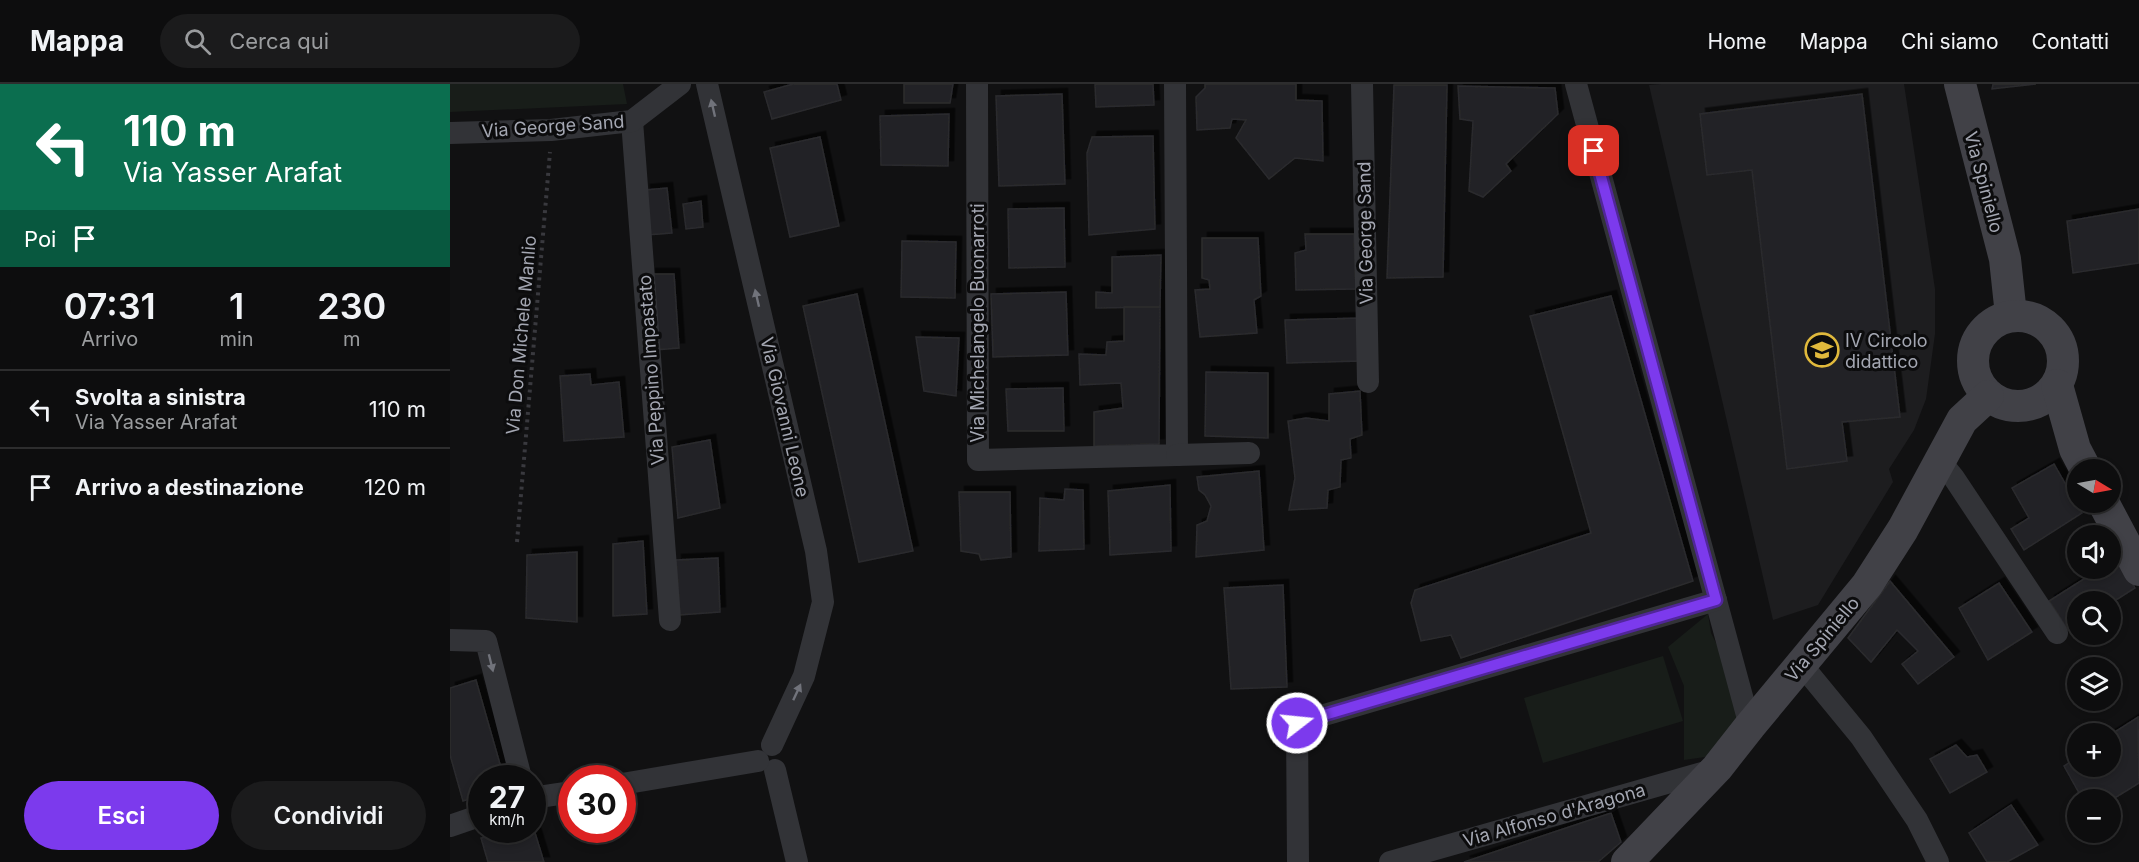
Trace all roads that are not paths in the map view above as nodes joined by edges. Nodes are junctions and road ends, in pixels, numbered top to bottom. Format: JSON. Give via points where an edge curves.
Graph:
{"nodes":[{"id":1,"x":680,"y":84,"type":"edge"},
{"id":2,"x":707,"y":84,"type":"edge"},
{"id":3,"x":977,"y":84,"type":"edge"},
{"id":4,"x":1175,"y":84,"type":"edge"},
{"id":5,"x":1362,"y":84,"type":"edge"},
{"id":6,"x":1576,"y":84,"type":"edge"},
{"id":7,"x":1959,"y":84,"type":"edge"},
{"id":8,"x":632,"y":121,"type":"junction"},
{"id":9,"x":450,"y":133,"type":"edge"},
{"id":10,"x":2011,"y":315,"type":"junction"},
{"id":11,"x":1368,"y":382,"type":"dead end"},
{"id":12,"x":2057,"y":385,"type":"junction"},
{"id":13,"x":1988,"y":396,"type":"junction"},
{"id":14,"x":1249,"y":453,"type":"dead end"},
{"id":15,"x":1177,"y":454,"type":"junction"},
{"id":16,"x":2080,"y":459,"type":"edge"},
{"id":17,"x":1940,"y":461,"type":"junction"},
{"id":18,"x":2109,"y":513,"type":"edge"},
{"id":19,"x":2139,"y":570,"type":"edge"},
{"id":20,"x":1716,"y":600,"type":"junction"},
{"id":21,"x":670,"y":620,"type":"dead end"},
{"id":22,"x":2057,"y":633,"type":"dead end"},
{"id":23,"x":450,"y":640,"type":"edge"},
{"id":24,"x":1801,"y":664,"type":"junction"},
{"id":25,"x":1750,"y":726,"type":"junction"},
{"id":26,"x":768,"y":759,"type":"junction"},
{"id":27,"x":518,"y":765,"type":"edge"},
{"id":28,"x":1718,"y":768,"type":"junction"},
{"id":29,"x":636,"y":782,"type":"edge"},
{"id":30,"x":468,"y":820,"type":"edge"},
{"id":31,"x":450,"y":826,"type":"edge"},
{"id":32,"x":797,"y":862,"type":"edge"},
{"id":33,"x":1298,"y":862,"type":"edge"},
{"id":34,"x":1390,"y":862,"type":"edge"},
{"id":35,"x":1627,"y":862,"type":"edge"},
{"id":36,"x":1938,"y":862,"type":"edge"}],
"edges":[{"from":1,"to":8,"type":"street","name":"Via George Sand"},
{"from":26,"to":2,"type":"street","name":"Via Giovanni Leone","one_way":true,"via":[[804,676],[823,602],[816,551]]},
{"from":3,"to":15,"type":"street","name":"Via Michelangelo Buonarroti","via":[[978,460]]},
{"from":4,"to":15,"type":"street"},
{"from":5,"to":11,"type":"street","name":"Via George Sand"},
{"from":6,"to":20,"type":"street"},
{"from":7,"to":10,"type":"street","name":"Via Spiniello","via":[[2005,259]]},
{"from":8,"to":9,"type":"street","name":"Via George Sand","via":[[551,130]]},
{"from":8,"to":21,"type":"street","name":"Via Peppino Impastato"},
{"from":10,"to":12,"type":"street","via":[[2028,316],[2044,323],[2056,335],[2063,351],[2063,369]]},
{"from":10,"to":13,"type":"street","via":[[1994,321],[1973,348],[1972,366],[1977,382]]},
{"from":12,"to":13,"type":"street","via":[[2046,397],[2017,407]]},
{"from":12,"to":16,"type":"street"},
{"from":13,"to":17,"type":"street","name":"Via Spiniello","via":[[1962,420]]},
{"from":14,"to":15,"type":"street"},
{"from":17,"to":22,"type":"street"},
{"from":17,"to":24,"type":"street","name":"Via Spiniello","via":[[1867,585]]},
{"from":18,"to":19,"type":"street"},
{"from":20,"to":25,"type":"street"},
{"from":20,"to":33,"type":"street","via":[[1297,723]]},
{"from":23,"to":27,"type":"street","one_way":true,"via":[[486,641]]},
{"from":24,"to":25,"type":"street","name":"Via Spiniello"},
{"from":24,"to":36,"type":"street","via":[[1861,737],[1917,820]]},
{"from":25,"to":28,"type":"street","name":"Via Spiniello"},
{"from":26,"to":29,"type":"street"},
{"from":26,"to":32,"type":"street"},
{"from":28,"to":34,"type":"street","name":"Via Alfonso d'Aragona"},
{"from":28,"to":35,"type":"street","name":"Via Spiniello"},
{"from":30,"to":31,"type":"street"}]}
